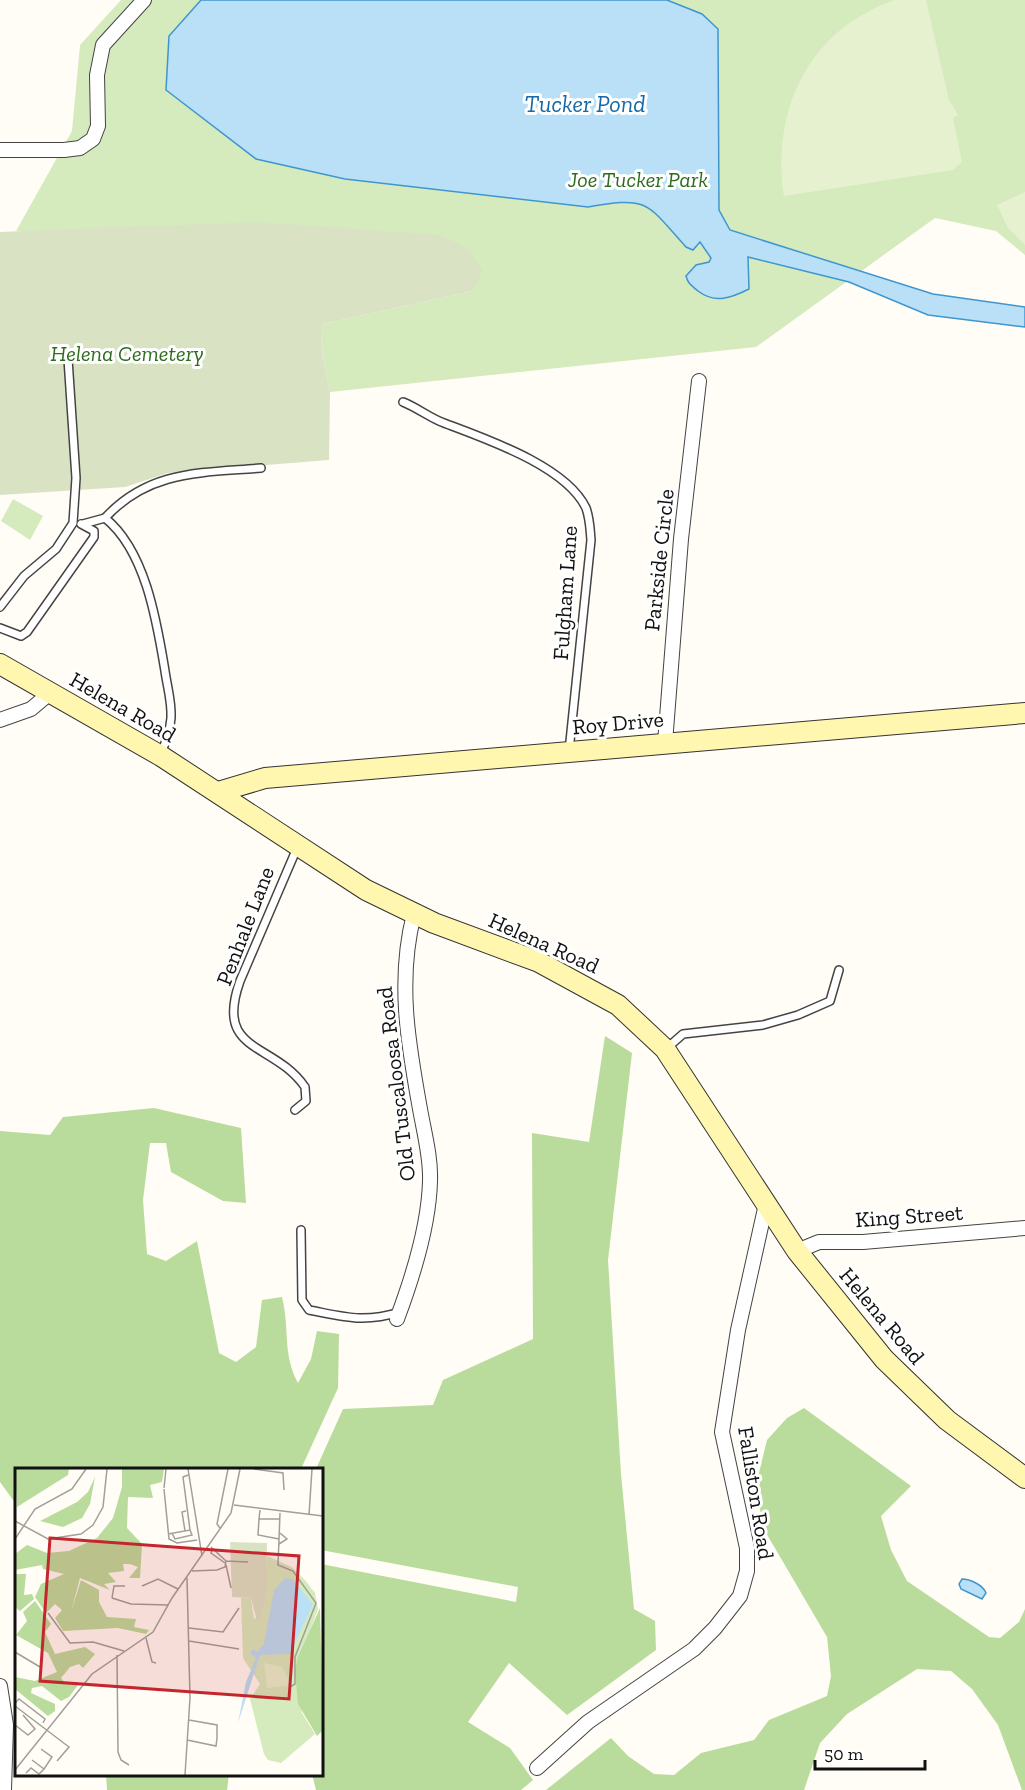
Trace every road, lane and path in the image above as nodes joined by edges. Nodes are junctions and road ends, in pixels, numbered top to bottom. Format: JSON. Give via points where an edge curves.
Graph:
{"nodes":[{"id":1,"x":144,"y":0,"type":"edge"},
{"id":2,"x":0,"y":150,"type":"edge"},
{"id":3,"x":68,"y":359,"type":"dead end"},
{"id":4,"x":699,"y":381,"type":"dead end"},
{"id":5,"x":403,"y":402,"type":"dead end"},
{"id":6,"x":261,"y":468,"type":"dead end"},
{"id":7,"x":105,"y":518,"type":"junction"},
{"id":8,"x":73,"y":523,"type":"junction"},
{"id":9,"x":83,"y":524,"type":"junction"},
{"id":10,"x":0,"y":607,"type":"edge"},
{"id":11,"x":0,"y":628,"type":"edge"},
{"id":12,"x":0,"y":664,"type":"edge"},
{"id":13,"x":50,"y":693,"type":"junction"},
{"id":14,"x":1025,"y":713,"type":"edge"},
{"id":15,"x":0,"y":720,"type":"edge"},
{"id":16,"x":665,"y":743,"type":"junction"},
{"id":17,"x":569,"y":751,"type":"junction"},
{"id":18,"x":160,"y":756,"type":"junction"},
{"id":19,"x":218,"y":792,"type":"junction"},
{"id":20,"x":298,"y":846,"type":"junction"},
{"id":21,"x":414,"y":914,"type":"junction"},
{"id":22,"x":839,"y":970,"type":"dead end"},
{"id":23,"x":665,"y":1049,"type":"junction"},
{"id":24,"x":295,"y":1110,"type":"dead end"},
{"id":25,"x":766,"y":1204,"type":"junction"},
{"id":26,"x":1025,"y":1228,"type":"edge"},
{"id":27,"x":301,"y":1230,"type":"dead end"},
{"id":28,"x":797,"y":1251,"type":"junction"},
{"id":29,"x":398,"y":1315,"type":"joint"},
{"id":30,"x":1025,"y":1478,"type":"edge"},
{"id":31,"x":0,"y":1686,"type":"edge"},
{"id":32,"x":537,"y":1768,"type":"dead end"},
{"id":33,"x":4,"y":1790,"type":"edge"}],
"edges":[{"from":1,"to":2,"type":"street","via":[[103,45],[97,75],[98,126],[93,139],[72,149]]},
{"from":3,"to":8,"type":"lane","via":[[76,478]]},
{"from":4,"to":16,"type":"street","name":"Parkside Circle","via":[[681,539]]},
{"from":5,"to":17,"type":"lane","name":"Fulgham Lane","via":[[515,452],[567,485],[585,507],[591,540]]},
{"from":6,"to":7,"type":"lane","via":[[192,474],[148,484],[126,497]]},
{"from":7,"to":9,"type":"lane"},
{"from":7,"to":18,"type":"lane","via":[[119,531],[132,555],[158,628],[171,717]]},
{"from":8,"to":9,"type":"lane"},
{"from":8,"to":10,"type":"lane","via":[[56,549],[24,576]]},
{"from":9,"to":11,"type":"lane","via":[[94,531],[92,541],[27,632],[13,635]]},
{"from":12,"to":13,"type":"main road","name":"Helena Road"},
{"from":13,"to":15,"type":"street","via":[[31,709]]},
{"from":13,"to":18,"type":"main road","name":"Helena Road"},
{"from":14,"to":16,"type":"main road","name":"Roy Drive"},
{"from":16,"to":17,"type":"main road","name":"Roy Drive"},
{"from":17,"to":19,"type":"main road","name":"Roy Drive","via":[[265,777]]},
{"from":18,"to":19,"type":"main road","name":"Helena Road"},
{"from":19,"to":20,"type":"main road","name":"Helena Road"},
{"from":20,"to":21,"type":"main road","name":"Helena Road","via":[[366,890]]},
{"from":20,"to":24,"type":"lane","name":"Penhale Lane","via":[[240,981],[234,1023],[244,1040],[280,1061],[305,1087],[306,1101]]},
{"from":21,"to":23,"type":"main road","name":"Helena Road","via":[[574,979],[618,1005]]},
{"from":21,"to":29,"type":"street","name":"Old Tuscaloosa Road","via":[[404,962],[405,1003],[430,1180],[426,1211]]},
{"from":22,"to":23,"type":"lane","via":[[830,1001],[798,1016],[763,1025],[683,1034]]},
{"from":23,"to":25,"type":"main road","name":"Helena Road"},
{"from":25,"to":28,"type":"main road","name":"Helena Road"},
{"from":25,"to":32,"type":"street","name":"Falliston Road","via":[[738,1330],[722,1432],[747,1548],[747,1571],[740,1596],[694,1649],[588,1722]]},
{"from":26,"to":28,"type":"street","name":"King Street","via":[[819,1242]]},
{"from":27,"to":29,"type":"lane","via":[[302,1300],[309,1310],[355,1319]]},
{"from":28,"to":30,"type":"main road","name":"Helena Road","via":[[884,1359],[917,1393]]},
{"from":31,"to":33,"type":"street","via":[[6,1725]]}]}
